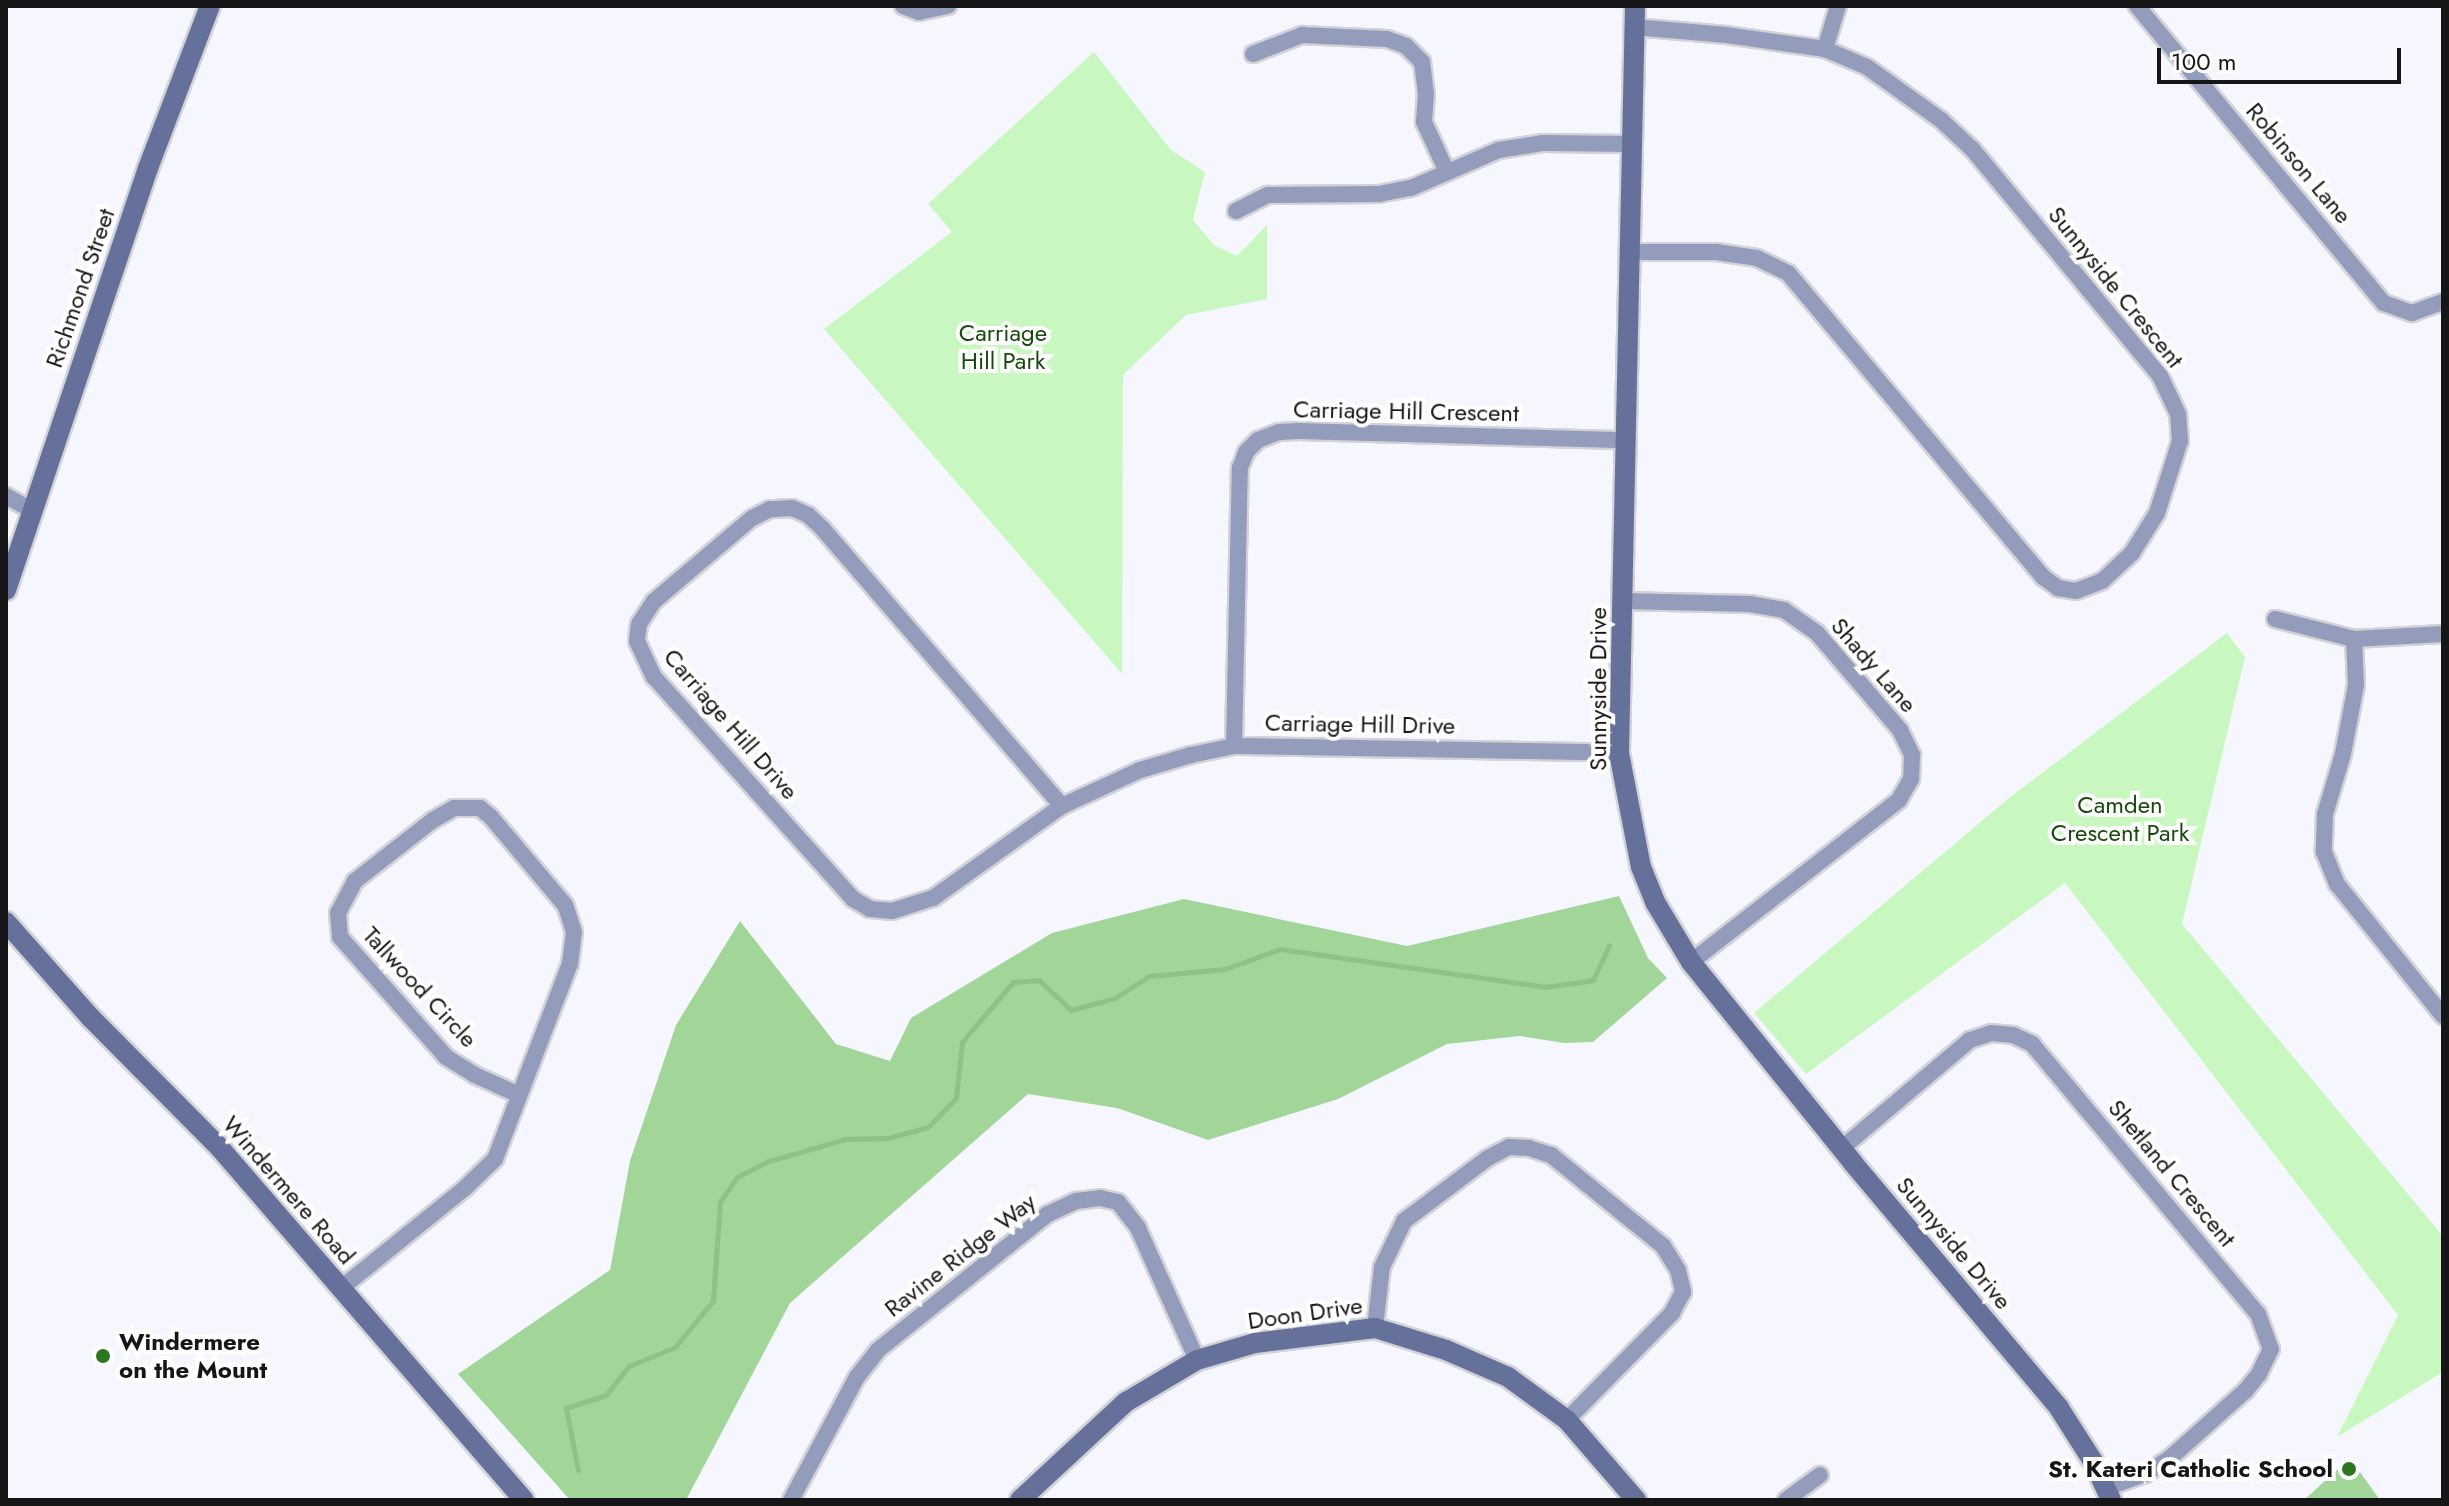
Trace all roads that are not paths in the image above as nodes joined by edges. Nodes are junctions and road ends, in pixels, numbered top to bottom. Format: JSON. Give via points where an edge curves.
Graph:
{"nodes":[{"id":1,"x":210,"y":6,"type":"edge"},
{"id":2,"x":903,"y":6,"type":"edge"},
{"id":3,"x":948,"y":6,"type":"edge"},
{"id":4,"x":1838,"y":6,"type":"edge"},
{"id":5,"x":2137,"y":6,"type":"edge"},
{"id":6,"x":1634,"y":16,"type":"edge"},
{"id":7,"x":1825,"y":49,"type":"junction"},
{"id":8,"x":1253,"y":54,"type":"dead end"},
{"id":9,"x":1631,"y":144,"type":"junction"},
{"id":10,"x":1447,"y":172,"type":"junction"},
{"id":11,"x":1236,"y":211,"type":"dead end"},
{"id":12,"x":1629,"y":252,"type":"junction"},
{"id":13,"x":2443,"y":302,"type":"edge"},
{"id":14,"x":1626,"y":440,"type":"junction"},
{"id":15,"x":6,"y":496,"type":"edge"},
{"id":16,"x":33,"y":511,"type":"junction"},
{"id":17,"x":6,"y":590,"type":"edge"},
{"id":18,"x":1623,"y":601,"type":"junction"},
{"id":19,"x":2275,"y":619,"type":"dead end"},
{"id":20,"x":2443,"y":634,"type":"edge"},
{"id":21,"x":2354,"y":639,"type":"junction"},
{"id":22,"x":1234,"y":746,"type":"junction"},
{"id":23,"x":1619,"y":753,"type":"junction"},
{"id":24,"x":1062,"y":806,"type":"junction"},
{"id":25,"x":6,"y":922,"type":"edge"},
{"id":26,"x":1691,"y":962,"type":"junction"},
{"id":27,"x":2443,"y":1016,"type":"edge"},
{"id":28,"x":519,"y":1095,"type":"junction"},
{"id":29,"x":1841,"y":1149,"type":"junction"},
{"id":30,"x":340,"y":1289,"type":"junction"},
{"id":31,"x":1375,"y":1328,"type":"junction"},
{"id":32,"x":1197,"y":1360,"type":"junction"},
{"id":33,"x":1567,"y":1420,"type":"junction"},
{"id":34,"x":1820,"y":1475,"type":"dead end"},
{"id":35,"x":2108,"y":1494,"type":"edge"},
{"id":36,"x":524,"y":1500,"type":"edge"},
{"id":37,"x":791,"y":1500,"type":"edge"},
{"id":38,"x":1020,"y":1500,"type":"edge"},
{"id":39,"x":1636,"y":1500,"type":"edge"},
{"id":40,"x":1786,"y":1500,"type":"edge"}],
"edges":[{"from":1,"to":16,"type":"street","name":"Richmond Street","via":[[148,168]]},
{"from":2,"to":3,"type":"street","via":[[919,12]]},
{"from":4,"to":7,"type":"street"},
{"from":5,"to":13,"type":"street","name":"Robinson Lane","via":[[2384,303],[2412,313]]},
{"from":6,"to":7,"type":"street","name":"Sunnyside Crescent"},
{"from":6,"to":9,"type":"street","name":"Sunnyside Drive"},
{"from":7,"to":12,"type":"street","name":"Sunnyside Crescent","via":[[1907,93],[1972,149],[2160,376],[2178,414],[2180,441],[2157,513],[2132,553],[2102,581],[2076,591],[2058,588],[2043,577],[1788,273],[1757,258],[1716,252]]},
{"from":8,"to":10,"type":"street","via":[[1302,35],[1387,39],[1406,46],[1422,62],[1424,122]]},
{"from":9,"to":10,"type":"street","via":[[1543,143],[1499,150]]},
{"from":9,"to":12,"type":"street","name":"Sunnyside Drive"},
{"from":10,"to":11,"type":"street","via":[[1411,188],[1379,194],[1268,195]]},
{"from":12,"to":14,"type":"street","name":"Sunnyside Drive"},
{"from":14,"to":18,"type":"street","name":"Sunnyside Drive"},
{"from":14,"to":22,"type":"street","name":"Carriage Hill Crescent","via":[[1298,431],[1258,440],[1240,468]]},
{"from":15,"to":16,"type":"street"},
{"from":16,"to":17,"type":"street","name":"Richmond Street"},
{"from":18,"to":23,"type":"street","name":"Sunnyside Drive"},
{"from":18,"to":26,"type":"street","name":"Shady Lane","via":[[1750,604],[1784,610],[1817,633],[1900,730],[1912,755],[1911,779],[1899,800]]},
{"from":19,"to":21,"type":"street"},
{"from":20,"to":21,"type":"street"},
{"from":21,"to":27,"type":"street","via":[[2356,685],[2325,814],[2324,852],[2337,884]]},
{"from":22,"to":23,"type":"street","name":"Carriage Hill Drive"},
{"from":22,"to":24,"type":"street","name":"Carriage Hill Drive","via":[[1140,770]]},
{"from":23,"to":26,"type":"street","name":"Sunnyside Drive","via":[[1641,867]]},
{"from":24,"to":24,"type":"street","name":"Carriage Hill Drive","via":[[933,898],[892,911],[870,909],[853,899],[654,677],[637,641],[639,624],[654,601],[752,518],[770,509],[800,511],[822,528]]},
{"from":25,"to":30,"type":"street","name":"Windermere Road","via":[[90,1017],[220,1148]]},
{"from":26,"to":29,"type":"street","name":"Sunnyside Drive"},
{"from":28,"to":28,"type":"street","name":"Tallwood Circle","via":[[570,964],[574,932],[565,905],[491,817],[480,808],[454,808],[355,881],[338,913],[340,937],[446,1057]]},
{"from":28,"to":30,"type":"street","name":"Tallwood Circle","via":[[495,1159]]},
{"from":29,"to":35,"type":"street","name":"Sunnyside Drive","via":[[2059,1408]]},
{"from":29,"to":35,"type":"street","name":"Shetland Crescent","via":[[1970,1040],[1991,1033],[2013,1035],[2032,1044],[2258,1314],[2271,1349],[2245,1391],[2170,1458]]},
{"from":30,"to":36,"type":"street","name":"Windermere Road"},
{"from":31,"to":32,"type":"street","name":"Doon Drive","via":[[1255,1343]]},
{"from":31,"to":33,"type":"street","name":"Doon Drive","via":[[1508,1377]]},
{"from":31,"to":33,"type":"street","via":[[1382,1267],[1404,1221],[1509,1147],[1551,1155],[1663,1246],[1678,1270],[1683,1292],[1672,1313]]},
{"from":32,"to":37,"type":"street","name":"Ravine Ridge Way","via":[[1138,1228],[1118,1202],[1076,1201],[1048,1214],[878,1350],[857,1377]]},
{"from":32,"to":38,"type":"street","name":"Doon Drive","via":[[1126,1402]]},
{"from":33,"to":39,"type":"street","name":"Doon Drive"},
{"from":34,"to":40,"type":"street"}]}
